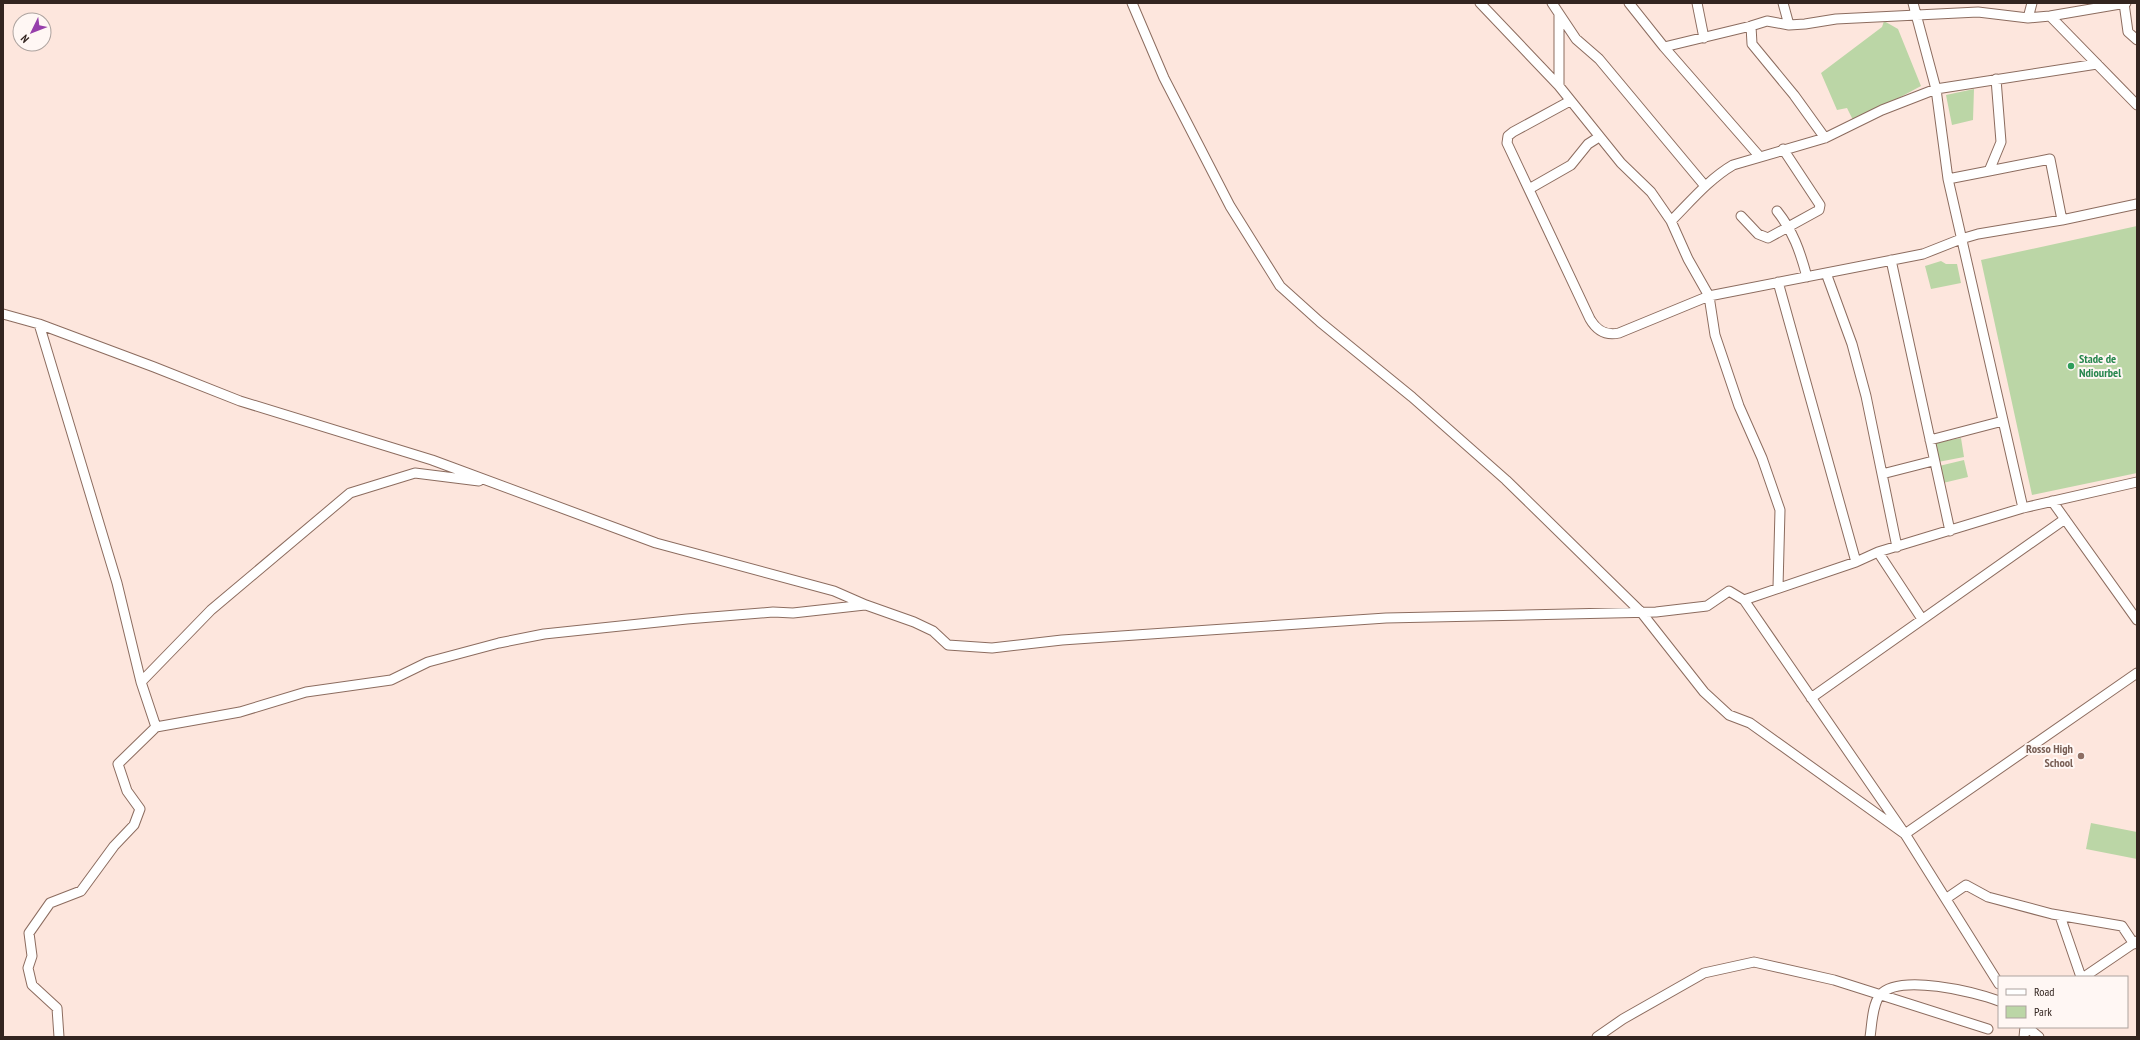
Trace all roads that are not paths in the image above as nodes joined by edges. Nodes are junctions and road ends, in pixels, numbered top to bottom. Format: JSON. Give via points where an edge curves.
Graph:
{"nodes":[{"id":1,"x":1132,"y":3,"type":"edge"},
{"id":2,"x":1480,"y":3,"type":"edge"},
{"id":3,"x":1552,"y":3,"type":"edge"},
{"id":4,"x":1629,"y":3,"type":"edge"},
{"id":5,"x":1697,"y":3,"type":"edge"},
{"id":6,"x":1782,"y":3,"type":"edge"},
{"id":7,"x":1913,"y":3,"type":"edge"},
{"id":8,"x":2032,"y":3,"type":"edge"},
{"id":9,"x":2125,"y":3,"type":"edge"},
{"id":10,"x":1978,"y":8,"type":"edge"},
{"id":11,"x":1559,"y":14,"type":"junction"},
{"id":12,"x":1917,"y":16,"type":"junction"},
{"id":13,"x":2050,"y":16,"type":"junction"},
{"id":14,"x":2028,"y":18,"type":"junction"},
{"id":15,"x":1788,"y":25,"type":"junction"},
{"id":16,"x":1752,"y":26,"type":"junction"},
{"id":17,"x":1704,"y":38,"type":"junction"},
{"id":18,"x":2137,"y":40,"type":"edge"},
{"id":19,"x":1664,"y":47,"type":"junction"},
{"id":20,"x":2097,"y":64,"type":"junction"},
{"id":21,"x":1996,"y":79,"type":"junction"},
{"id":22,"x":1559,"y":86,"type":"junction"},
{"id":23,"x":1936,"y":88,"type":"junction"},
{"id":24,"x":1570,"y":101,"type":"junction"},
{"id":25,"x":2137,"y":105,"type":"edge"},
{"id":26,"x":1599,"y":137,"type":"junction"},
{"id":27,"x":1825,"y":138,"type":"junction"},
{"id":28,"x":1783,"y":149,"type":"junction"},
{"id":29,"x":1760,"y":156,"type":"junction"},
{"id":30,"x":1989,"y":171,"type":"junction"},
{"id":31,"x":1948,"y":180,"type":"junction"},
{"id":32,"x":1705,"y":186,"type":"junction"},
{"id":33,"x":1529,"y":189,"type":"junction"},
{"id":34,"x":2137,"y":204,"type":"edge"},
{"id":35,"x":1777,"y":211,"type":"dead end"},
{"id":36,"x":1741,"y":216,"type":"dead end"},
{"id":37,"x":2062,"y":220,"type":"junction"},
{"id":38,"x":1671,"y":221,"type":"junction"},
{"id":39,"x":1790,"y":227,"type":"junction"},
{"id":40,"x":1961,"y":239,"type":"junction"},
{"id":41,"x":1891,"y":260,"type":"junction"},
{"id":42,"x":1826,"y":273,"type":"junction"},
{"id":43,"x":1807,"y":277,"type":"junction"},
{"id":44,"x":1778,"y":282,"type":"junction"},
{"id":45,"x":1709,"y":296,"type":"junction"},
{"id":46,"x":3,"y":314,"type":"edge"},
{"id":47,"x":39,"y":324,"type":"junction"},
{"id":48,"x":2003,"y":421,"type":"junction"},
{"id":49,"x":1930,"y":440,"type":"junction"},
{"id":50,"x":1934,"y":461,"type":"junction"},
{"id":51,"x":1882,"y":474,"type":"junction"},
{"id":52,"x":2137,"y":482,"type":"edge"},
{"id":53,"x":494,"y":483,"type":"junction"},
{"id":54,"x":2052,"y":501,"type":"junction"},
{"id":55,"x":2023,"y":508,"type":"junction"},
{"id":56,"x":2065,"y":519,"type":"junction"},
{"id":57,"x":1950,"y":531,"type":"junction"},
{"id":58,"x":1897,"y":547,"type":"junction"},
{"id":59,"x":1878,"y":552,"type":"junction"},
{"id":60,"x":1856,"y":562,"type":"junction"},
{"id":61,"x":1778,"y":587,"type":"junction"},
{"id":62,"x":1744,"y":600,"type":"junction"},
{"id":63,"x":866,"y":605,"type":"junction"},
{"id":64,"x":1641,"y":612,"type":"junction"},
{"id":65,"x":1922,"y":619,"type":"junction"},
{"id":66,"x":2137,"y":620,"type":"edge"},
{"id":67,"x":2137,"y":673,"type":"edge"},
{"id":68,"x":142,"y":682,"type":"junction"},
{"id":69,"x":1811,"y":698,"type":"junction"},
{"id":70,"x":156,"y":727,"type":"junction"},
{"id":71,"x":1905,"y":834,"type":"junction"},
{"id":72,"x":1947,"y":898,"type":"junction"},
{"id":73,"x":2060,"y":916,"type":"junction"},
{"id":74,"x":2135,"y":942,"type":"edge"},
{"id":75,"x":2083,"y":976,"type":"edge"},
{"id":76,"x":2084,"y":976,"type":"edge"},
{"id":77,"x":1998,"y":982,"type":"edge"},
{"id":78,"x":1880,"y":995,"type":"junction"},
{"id":79,"x":1998,"y":1001,"type":"edge"},
{"id":80,"x":2027,"y":1028,"type":"edge"},
{"id":81,"x":1988,"y":1029,"type":"dead end"},
{"id":82,"x":59,"y":1037,"type":"edge"},
{"id":83,"x":1597,"y":1037,"type":"edge"},
{"id":84,"x":1870,"y":1037,"type":"edge"},
{"id":85,"x":2039,"y":1037,"type":"edge"}],
"edges":[{"from":1,"to":64,"type":"street","via":[[1164,78],[1230,206],[1280,286],[1506,480]]},
{"from":2,"to":22,"type":"street"},
{"from":3,"to":11,"type":"street"},
{"from":4,"to":19,"type":"street"},
{"from":5,"to":17,"type":"street"},
{"from":6,"to":15,"type":"street"},
{"from":7,"to":12,"type":"street"},
{"from":8,"to":14,"type":"street"},
{"from":9,"to":13,"type":"street"},
{"from":9,"to":18,"type":"street","via":[[2128,32]]},
{"from":10,"to":12,"type":"street"},
{"from":10,"to":14,"type":"street"},
{"from":11,"to":22,"type":"street"},
{"from":11,"to":32,"type":"street","via":[[1576,39],[1599,59]]},
{"from":12,"to":15,"type":"street","via":[[1836,19]]},
{"from":12,"to":23,"type":"street"},
{"from":13,"to":14,"type":"street"},
{"from":13,"to":20,"type":"street"},
{"from":15,"to":16,"type":"street","via":[[1767,21]]},
{"from":16,"to":17,"type":"street"},
{"from":16,"to":27,"type":"street","via":[[1752,44]]},
{"from":17,"to":19,"type":"street"},
{"from":19,"to":29,"type":"street"},
{"from":20,"to":21,"type":"street"},
{"from":20,"to":25,"type":"street"},
{"from":21,"to":23,"type":"street"},
{"from":21,"to":30,"type":"street","via":[[2001,142]]},
{"from":22,"to":24,"type":"street"},
{"from":23,"to":27,"type":"street","via":[[1882,110]]},
{"from":23,"to":31,"type":"street"},
{"from":24,"to":26,"type":"street"},
{"from":24,"to":33,"type":"street","via":[[1508,136],[1507,143]]},
{"from":26,"to":33,"type":"street","via":[[1588,144],[1571,165]]},
{"from":26,"to":38,"type":"street","via":[[1651,192]]},
{"from":27,"to":28,"type":"street"},
{"from":28,"to":29,"type":"street"},
{"from":28,"to":39,"type":"street","via":[[1820,206],[1818,211]]},
{"from":29,"to":32,"type":"street","via":[[1733,165]]},
{"from":30,"to":31,"type":"street"},
{"from":30,"to":37,"type":"street","via":[[2050,160]]},
{"from":31,"to":40,"type":"street"},
{"from":32,"to":38,"type":"street"},
{"from":33,"to":45,"type":"street","via":[[1590,319],[1599,330],[1612,335],[1619,333]]},
{"from":34,"to":37,"type":"street"},
{"from":35,"to":39,"type":"street"},
{"from":36,"to":39,"type":"street","via":[[1765,238]]},
{"from":37,"to":40,"type":"street"},
{"from":38,"to":45,"type":"street","via":[[1688,259]]},
{"from":39,"to":43,"type":"street"},
{"from":40,"to":41,"type":"street","via":[[1932,251]]},
{"from":40,"to":48,"type":"street"},
{"from":41,"to":42,"type":"street"},
{"from":41,"to":49,"type":"street"},
{"from":42,"to":43,"type":"street"},
{"from":42,"to":51,"type":"street","via":[[1852,344]]},
{"from":43,"to":44,"type":"street"},
{"from":44,"to":45,"type":"street"},
{"from":44,"to":60,"type":"street"},
{"from":45,"to":61,"type":"street","via":[[1715,335],[1739,406],[1762,458],[1780,510]]},
{"from":46,"to":47,"type":"street"},
{"from":47,"to":53,"type":"street","via":[[240,401],[432,460]]},
{"from":47,"to":68,"type":"street","via":[[117,583]]},
{"from":48,"to":49,"type":"street"},
{"from":48,"to":55,"type":"street"},
{"from":49,"to":50,"type":"street"},
{"from":50,"to":51,"type":"street"},
{"from":50,"to":57,"type":"street"},
{"from":51,"to":58,"type":"street"},
{"from":52,"to":54,"type":"street"},
{"from":53,"to":63,"type":"street","via":[[656,543],[834,591]]},
{"from":53,"to":68,"type":"street","via":[[415,473],[350,492],[211,610]]},
{"from":54,"to":55,"type":"street"},
{"from":54,"to":56,"type":"street"},
{"from":55,"to":57,"type":"street"},
{"from":56,"to":65,"type":"street"},
{"from":56,"to":66,"type":"street"},
{"from":57,"to":58,"type":"street"},
{"from":58,"to":59,"type":"street"},
{"from":59,"to":60,"type":"street"},
{"from":59,"to":65,"type":"street"},
{"from":60,"to":61,"type":"street"},
{"from":61,"to":62,"type":"street"},
{"from":62,"to":64,"type":"street","via":[[1729,591],[1707,606]]},
{"from":62,"to":69,"type":"street"},
{"from":63,"to":64,"type":"street","via":[[927,628],[948,645],[992,648],[1062,640],[1386,618]]},
{"from":63,"to":70,"type":"street","via":[[793,613],[773,612],[686,619],[544,634],[428,662],[391,680],[306,692],[240,712]]},
{"from":64,"to":71,"type":"street","via":[[1704,692],[1730,715],[1750,723]]},
{"from":65,"to":69,"type":"street"},
{"from":67,"to":71,"type":"street"},
{"from":68,"to":70,"type":"street"},
{"from":69,"to":71,"type":"street"},
{"from":70,"to":82,"type":"street","via":[[118,764],[127,791],[140,809],[134,825],[114,846],[81,891],[50,903],[29,934],[32,956],[28,968],[32,985],[57,1008]]},
{"from":71,"to":72,"type":"street"},
{"from":72,"to":73,"type":"street","via":[[1966,885],[1988,897]]},
{"from":72,"to":77,"type":"street"},
{"from":73,"to":74,"type":"street","via":[[2122,926]]},
{"from":73,"to":75,"type":"street"},
{"from":74,"to":76,"type":"street"},
{"from":78,"to":79,"type":"street","via":[[1895,987],[1943,988]]},
{"from":78,"to":81,"type":"street"},
{"from":78,"to":83,"type":"street","via":[[1834,980],[1754,962],[1704,973],[1623,1019]]},
{"from":78,"to":84,"type":"street","via":[[1874,1009]]},
{"from":80,"to":85,"type":"street"}]}
